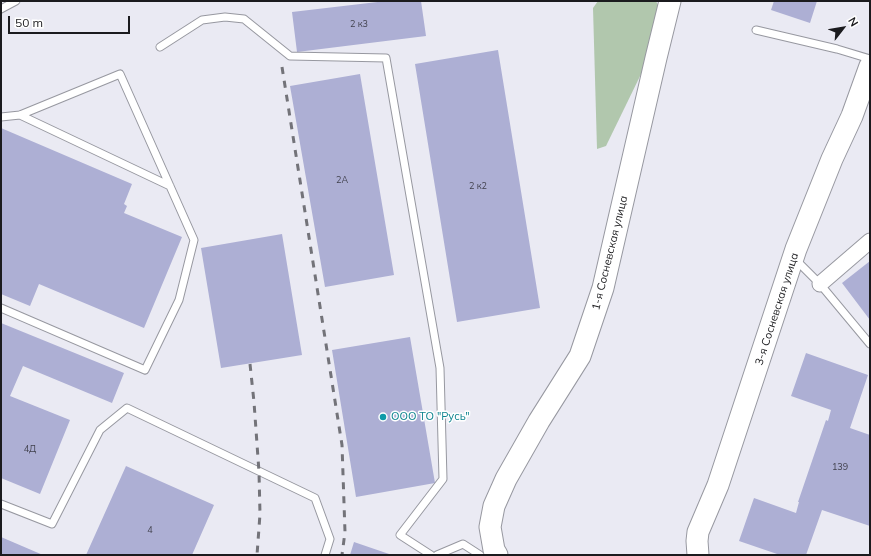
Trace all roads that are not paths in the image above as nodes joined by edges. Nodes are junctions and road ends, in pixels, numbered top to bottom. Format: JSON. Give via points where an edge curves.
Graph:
{"nodes":[{"id":1,"x":16,"y":1,"type":"edge"},
{"id":2,"x":670,"y":1,"type":"edge"},
{"id":3,"x":1,"y":9,"type":"edge"},
{"id":4,"x":756,"y":30,"type":"dead end"},
{"id":5,"x":160,"y":47,"type":"dead end"},
{"id":6,"x":870,"y":59,"type":"edge"},
{"id":7,"x":870,"y":66,"type":"edge"},
{"id":8,"x":20,"y":115,"type":"junction"},
{"id":9,"x":1,"y":117,"type":"edge"},
{"id":10,"x":170,"y":186,"type":"junction"},
{"id":11,"x":870,"y":241,"type":"edge"},
{"id":12,"x":794,"y":257,"type":"junction"},
{"id":13,"x":820,"y":284,"type":"junction"},
{"id":14,"x":1,"y":308,"type":"edge"},
{"id":15,"x":870,"y":344,"type":"edge"},
{"id":16,"x":1,"y":504,"type":"edge"},
{"id":17,"x":698,"y":532,"type":"junction"},
{"id":18,"x":325,"y":555,"type":"edge"},
{"id":19,"x":431,"y":555,"type":"edge"},
{"id":20,"x":436,"y":555,"type":"edge"},
{"id":21,"x":480,"y":555,"type":"edge"},
{"id":22,"x":497,"y":555,"type":"edge"},
{"id":23,"x":684,"y":555,"type":"edge"},
{"id":24,"x":698,"y":555,"type":"edge"}],
"edges":[{"from":1,"to":3,"type":"lane"},
{"from":2,"to":22,"type":"main road","name":"1-я Сосневская улица","via":[[603,288],[580,356],[539,420],[494,506],[490,527]]},
{"from":4,"to":6,"type":"lane"},
{"from":5,"to":19,"type":"lane","via":[[202,20],[224,17],[244,19],[290,56],[386,58],[440,368],[443,479],[400,535]]},
{"from":7,"to":12,"type":"main road","name":"3-я Сосневская улица"},
{"from":8,"to":9,"type":"lane"},
{"from":8,"to":10,"type":"lane"},
{"from":8,"to":10,"type":"lane","via":[[120,74]]},
{"from":10,"to":14,"type":"lane","via":[[194,240],[179,300],[145,370]]},
{"from":11,"to":13,"type":"street"},
{"from":12,"to":13,"type":"lane"},
{"from":12,"to":17,"type":"main road","name":"3-я Сосневская улица","via":[[718,485]]},
{"from":13,"to":15,"type":"lane"},
{"from":16,"to":18,"type":"lane","via":[[52,524],[100,430],[127,408],[314,498],[330,539]]},
{"from":17,"to":23,"type":"main road"},
{"from":17,"to":24,"type":"main road","name":"3-я Сосневская улица"},
{"from":20,"to":21,"type":"lane","via":[[463,544]]}]}
